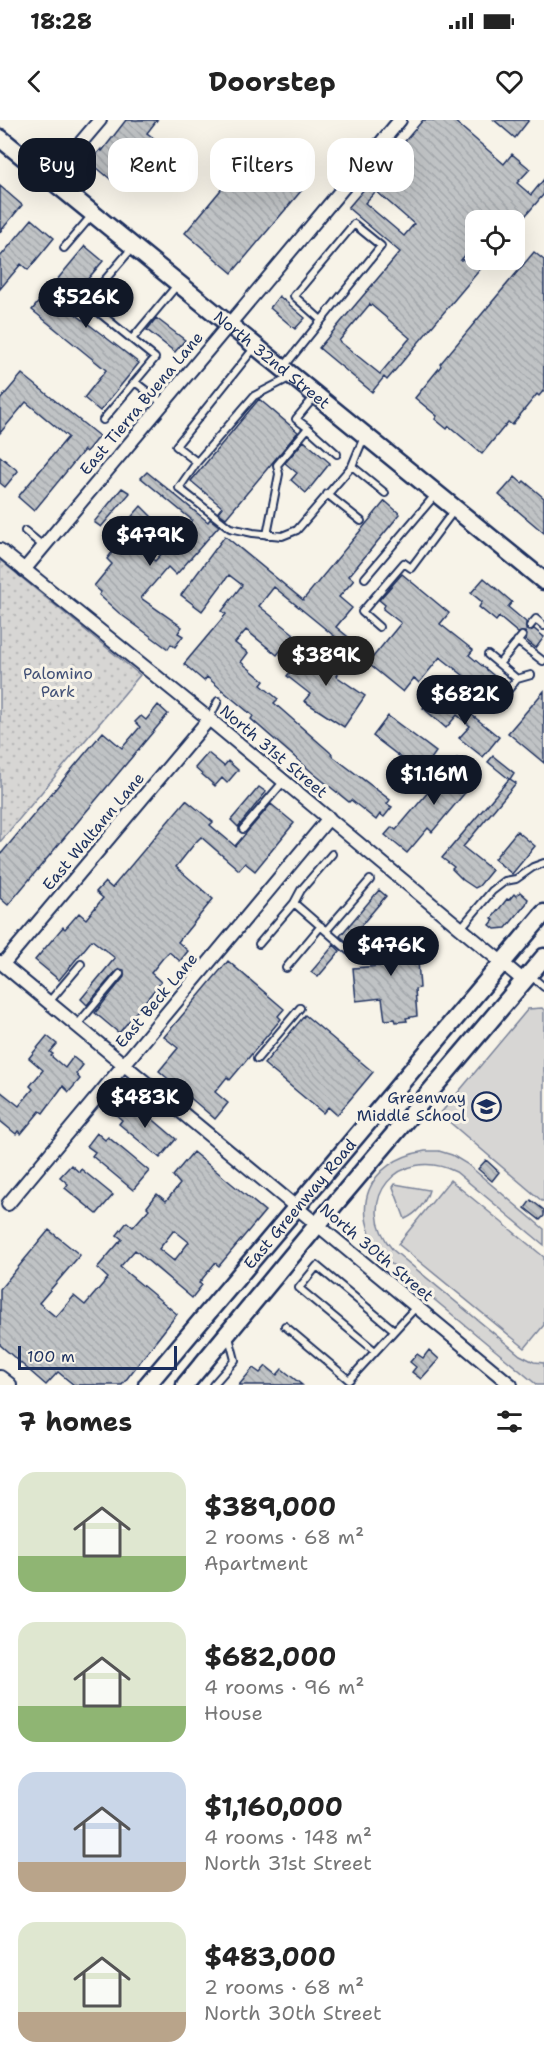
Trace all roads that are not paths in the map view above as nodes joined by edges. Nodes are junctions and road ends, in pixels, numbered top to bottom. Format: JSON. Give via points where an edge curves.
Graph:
{"nodes":[{"id":1,"x":100,"y":120,"type":"edge"},
{"id":2,"x":400,"y":120,"type":"edge"},
{"id":3,"x":0,"y":138,"type":"edge"},
{"id":4,"x":85,"y":138,"type":"edge"},
{"id":5,"x":18,"y":153,"type":"edge"},
{"id":6,"x":66,"y":192,"type":"edge"},
{"id":7,"x":93,"y":214,"type":"junction"},
{"id":8,"x":133,"y":246,"type":"junction"},
{"id":9,"x":64,"y":248,"type":"dead end"},
{"id":10,"x":178,"y":283,"type":"junction"},
{"id":11,"x":321,"y":320,"type":"junction"},
{"id":12,"x":228,"y":324,"type":"junction"},
{"id":13,"x":132,"y":339,"type":"junction"},
{"id":14,"x":255,"y":346,"type":"junction"},
{"id":15,"x":288,"y":372,"type":"junction"},
{"id":16,"x":135,"y":382,"type":"junction"},
{"id":17,"x":315,"y":395,"type":"junction"},
{"id":18,"x":162,"y":403,"type":"junction"},
{"id":19,"x":103,"y":420,"type":"dead end"},
{"id":20,"x":308,"y":428,"type":"junction"},
{"id":21,"x":365,"y":435,"type":"junction"},
{"id":22,"x":337,"y":454,"type":"dead end"},
{"id":23,"x":197,"y":462,"type":"junction"},
{"id":24,"x":352,"y":465,"type":"junction"},
{"id":25,"x":385,"y":493,"type":"dead end"},
{"id":26,"x":436,"y":493,"type":"junction"},
{"id":27,"x":327,"y":494,"type":"junction"},
{"id":28,"x":455,"y":509,"type":"junction"},
{"id":29,"x":361,"y":521,"type":"dead end"},
{"id":30,"x":25,"y":531,"type":"dead end"},
{"id":31,"x":267,"y":535,"type":"junction"},
{"id":32,"x":43,"y":546,"type":"junction"},
{"id":33,"x":0,"y":550,"type":"edge"},
{"id":34,"x":24,"y":570,"type":"junction"},
{"id":35,"x":365,"y":578,"type":"dead end"},
{"id":36,"x":544,"y":581,"type":"edge"},
{"id":37,"x":530,"y":626,"type":"dead end"},
{"id":38,"x":544,"y":626,"type":"edge"},
{"id":39,"x":379,"y":627,"type":"dead end"},
{"id":40,"x":488,"y":655,"type":"dead end"},
{"id":41,"x":542,"y":662,"type":"edge"},
{"id":42,"x":499,"y":664,"type":"junction"},
{"id":43,"x":531,"y":675,"type":"dead end"},
{"id":44,"x":517,"y":679,"type":"junction"},
{"id":45,"x":460,"y":687,"type":"dead end"},
{"id":46,"x":218,"y":701,"type":"dead end"},
{"id":47,"x":209,"y":719,"type":"junction"},
{"id":48,"x":284,"y":781,"type":"junction"},
{"id":49,"x":329,"y":818,"type":"junction"},
{"id":50,"x":243,"y":829,"type":"dead end"},
{"id":51,"x":332,"y":854,"type":"dead end"},
{"id":52,"x":544,"y":863,"type":"edge"},
{"id":53,"x":370,"y":880,"type":"dead end"},
{"id":54,"x":294,"y":903,"type":"junction"},
{"id":55,"x":544,"y":913,"type":"edge"},
{"id":56,"x":462,"y":928,"type":"junction"},
{"id":57,"x":323,"y":929,"type":"junction"},
{"id":58,"x":259,"y":944,"type":"dead end"},
{"id":59,"x":349,"y":951,"type":"dead end"},
{"id":60,"x":544,"y":957,"type":"edge"},
{"id":61,"x":2,"y":963,"type":"edge"},
{"id":62,"x":503,"y":963,"type":"junction"},
{"id":63,"x":81,"y":964,"type":"dead end"},
{"id":64,"x":286,"y":968,"type":"dead end"},
{"id":65,"x":120,"y":974,"type":"dead end"},
{"id":66,"x":527,"y":978,"type":"junction"},
{"id":67,"x":544,"y":987,"type":"edge"},
{"id":68,"x":49,"y":1002,"type":"junction"},
{"id":69,"x":300,"y":1008,"type":"dead end"},
{"id":70,"x":77,"y":1025,"type":"junction"},
{"id":71,"x":256,"y":1059,"type":"dead end"},
{"id":72,"x":124,"y":1064,"type":"junction"},
{"id":73,"x":8,"y":1204,"type":"dead end"},
{"id":74,"x":297,"y":1207,"type":"junction"},
{"id":75,"x":318,"y":1224,"type":"junction"},
{"id":76,"x":417,"y":1306,"type":"junction"},
{"id":77,"x":285,"y":1326,"type":"dead end"},
{"id":78,"x":394,"y":1330,"type":"junction"},
{"id":79,"x":228,"y":1333,"type":"junction"},
{"id":80,"x":375,"y":1351,"type":"junction"},
{"id":81,"x":0,"y":1378,"type":"edge"},
{"id":82,"x":509,"y":1384,"type":"edge"},
{"id":83,"x":9,"y":1385,"type":"edge"},
{"id":84,"x":147,"y":1385,"type":"edge"},
{"id":85,"x":185,"y":1385,"type":"edge"},
{"id":86,"x":213,"y":1385,"type":"edge"}],
"edges":[{"from":1,"to":4,"type":"street"},
{"from":2,"to":12,"type":"street","name":"East Tierra Buena Lane"},
{"from":3,"to":5,"type":"main road","name":"North 32nd Street"},
{"from":6,"to":7,"type":"main road","name":"North 32nd Street"},
{"from":7,"to":8,"type":"main road","name":"North 32nd Street"},
{"from":7,"to":9,"type":"lane"},
{"from":8,"to":10,"type":"main road","name":"North 32nd Street"},
{"from":8,"to":13,"type":"lane","via":[[86,302]]},
{"from":10,"to":12,"type":"main road","name":"North 32nd Street"},
{"from":10,"to":13,"type":"lane"},
{"from":11,"to":11,"type":"lane","via":[[381,246],[354,224],[294,296]]},
{"from":11,"to":15,"type":"lane"},
{"from":12,"to":14,"type":"main road","name":"North 32nd Street"},
{"from":12,"to":18,"type":"street","name":"East Tierra Buena Lane"},
{"from":13,"to":16,"type":"lane","via":[[155,358]]},
{"from":14,"to":15,"type":"main road","name":"North 32nd Street"},
{"from":14,"to":23,"type":"lane","via":[[176,446]]},
{"from":15,"to":17,"type":"main road","name":"North 32nd Street"},
{"from":15,"to":23,"type":"lane","via":[[254,396]]},
{"from":16,"to":18,"type":"lane"},
{"from":16,"to":19,"type":"lane"},
{"from":17,"to":20,"type":"lane","via":[[297,419]]},
{"from":17,"to":21,"type":"main road","name":"North 32nd Street"},
{"from":18,"to":32,"type":"street","name":"East Tierra Buena Lane"},
{"from":20,"to":22,"type":"lane"},
{"from":20,"to":31,"type":"lane","via":[[277,465],[279,474]]},
{"from":21,"to":24,"type":"lane"},
{"from":21,"to":26,"type":"main road","name":"North 32nd Street"},
{"from":23,"to":31,"type":"lane","via":[[180,488],[230,528]]},
{"from":24,"to":25,"type":"lane"},
{"from":24,"to":27,"type":"lane"},
{"from":26,"to":28,"type":"main road","name":"North 32nd Street"},
{"from":26,"to":35,"type":"lane"},
{"from":27,"to":29,"type":"lane"},
{"from":27,"to":31,"type":"lane","via":[[297,530],[282,536]]},
{"from":28,"to":36,"type":"main road","name":"North 32nd Street"},
{"from":28,"to":39,"type":"lane","via":[[411,568],[404,563],[362,612]]},
{"from":30,"to":32,"type":"lane"},
{"from":32,"to":34,"type":"street","name":"East Tierra Buena Lane"},
{"from":33,"to":34,"type":"street","name":"North 31st Street"},
{"from":34,"to":47,"type":"street","name":"North 31st Street"},
{"from":37,"to":38,"type":"lane","via":[[536,619]]},
{"from":40,"to":42,"type":"lane"},
{"from":41,"to":42,"type":"lane","via":[[520,639]]},
{"from":42,"to":44,"type":"lane"},
{"from":43,"to":44,"type":"lane"},
{"from":44,"to":45,"type":"lane","via":[[499,702],[490,706],[475,701]]},
{"from":46,"to":47,"type":"lane"},
{"from":47,"to":48,"type":"street","name":"North 31st Street"},
{"from":47,"to":61,"type":"street","name":"East Waltann Lane"},
{"from":48,"to":49,"type":"street","name":"North 31st Street"},
{"from":48,"to":50,"type":"lane"},
{"from":49,"to":56,"type":"street","name":"North 31st Street"},
{"from":49,"to":72,"type":"street","name":"East Beck Lane"},
{"from":51,"to":54,"type":"lane"},
{"from":52,"to":56,"type":"lane","via":[[492,891]]},
{"from":53,"to":57,"type":"lane"},
{"from":54,"to":57,"type":"lane"},
{"from":54,"to":58,"type":"lane"},
{"from":55,"to":62,"type":"main road","name":"East Greenway Road"},
{"from":56,"to":62,"type":"street","name":"North 31st Street"},
{"from":57,"to":59,"type":"lane"},
{"from":57,"to":64,"type":"lane"},
{"from":60,"to":66,"type":"main road","name":"East Greenway Road"},
{"from":61,"to":68,"type":"street","name":"North 30th Street"},
{"from":62,"to":66,"type":"street","name":"North 31st Street"},
{"from":62,"to":74,"type":"main road","name":"East Greenway Road"},
{"from":63,"to":68,"type":"lane"},
{"from":65,"to":70,"type":"lane"},
{"from":66,"to":67,"type":"lane"},
{"from":66,"to":75,"type":"main road","name":"East Greenway Road"},
{"from":68,"to":70,"type":"street","name":"North 30th Street"},
{"from":69,"to":71,"type":"lane"},
{"from":70,"to":72,"type":"street","name":"North 30th Street"},
{"from":72,"to":73,"type":"street","name":"East Beck Lane"},
{"from":72,"to":74,"type":"street","name":"North 30th Street"},
{"from":74,"to":75,"type":"street","name":"North 30th Street"},
{"from":74,"to":84,"type":"main road","name":"East Greenway Road"},
{"from":75,"to":76,"type":"street","name":"North 30th Street"},
{"from":75,"to":79,"type":"main road","name":"East Greenway Road"},
{"from":76,"to":78,"type":"lane"},
{"from":76,"to":82,"type":"street","name":"North 30th Street"},
{"from":77,"to":80,"type":"lane","via":[[349,1380]]},
{"from":78,"to":80,"type":"lane"},
{"from":78,"to":80,"type":"lane","via":[[317,1266],[299,1288]]},
{"from":79,"to":85,"type":"main road","name":"East Greenway Road"},
{"from":79,"to":86,"type":"lane","via":[[234,1360]]},
{"from":81,"to":83,"type":"street"}]}
